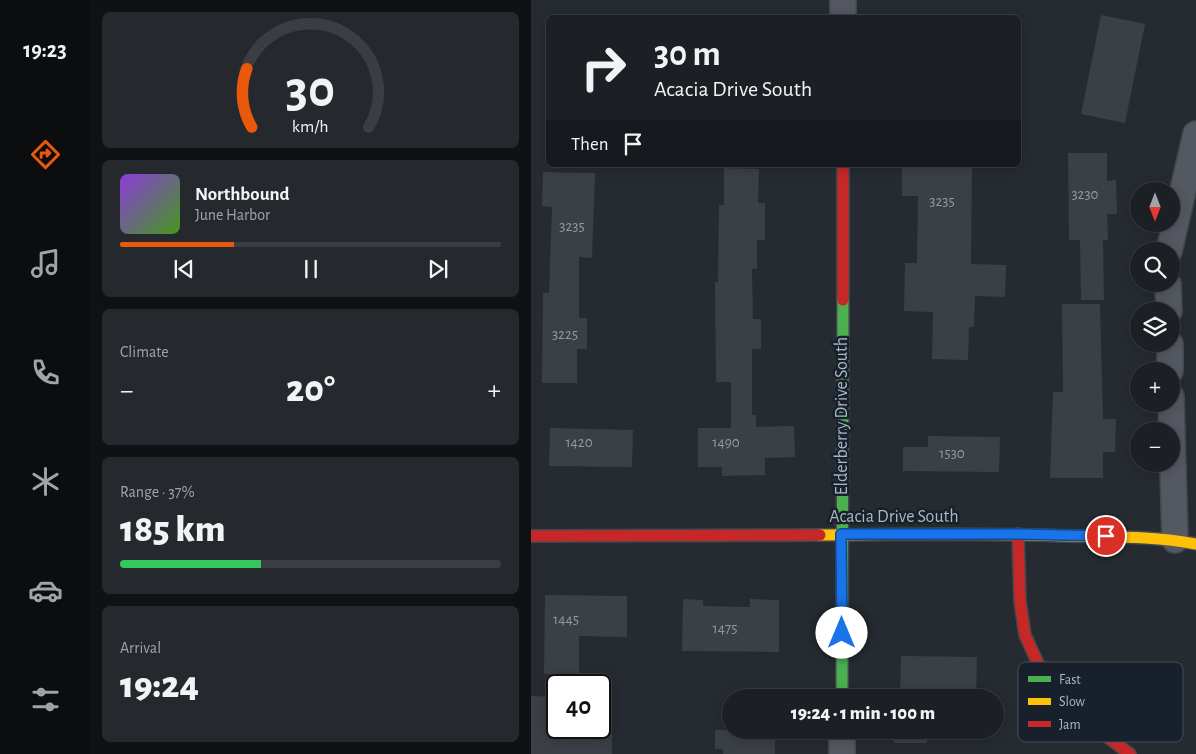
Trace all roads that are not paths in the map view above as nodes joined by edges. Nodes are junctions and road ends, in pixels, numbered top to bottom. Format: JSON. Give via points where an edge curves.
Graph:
{"nodes":[{"id":1,"x":843,"y":0,"type":"edge"},
{"id":2,"x":843,"y":15,"type":"edge"},
{"id":3,"x":1196,"y":134,"type":"edge"},
{"id":4,"x":843,"y":167,"type":"edge"},
{"id":5,"x":1171,"y":242,"type":"edge"},
{"id":6,"x":1172,"y":412,"type":"edge"},
{"id":7,"x":841,"y":534,"type":"junction"},
{"id":8,"x":1018,"y":534,"type":"junction"},
{"id":9,"x":531,"y":536,"type":"edge"},
{"id":10,"x":1185,"y":542,"type":"edge"},
{"id":11,"x":1037,"y":662,"type":"edge"},
{"id":12,"x":842,"y":689,"type":"edge"},
{"id":13,"x":842,"y":739,"type":"edge"},
{"id":14,"x":1114,"y":742,"type":"edge"},
{"id":15,"x":842,"y":754,"type":"edge"},
{"id":16,"x":1130,"y":754,"type":"edge"}],
"edges":[{"from":1,"to":2,"type":"street"},
{"from":3,"to":5,"type":"street"},
{"from":4,"to":7,"type":"street","name":"Elderberry Drive South"},
{"from":6,"to":10,"type":"street"},
{"from":7,"to":8,"type":"street","name":"Acacia Drive South"},
{"from":7,"to":9,"type":"street","name":"Acacia Drive South"},
{"from":7,"to":12,"type":"street","name":"Elderberry Drive South"},
{"from":8,"to":10,"type":"street","name":"Acacia Drive South"},
{"from":8,"to":11,"type":"street","via":[[1020,601],[1025,635]]},
{"from":13,"to":15,"type":"street"},
{"from":14,"to":16,"type":"street"}]}
